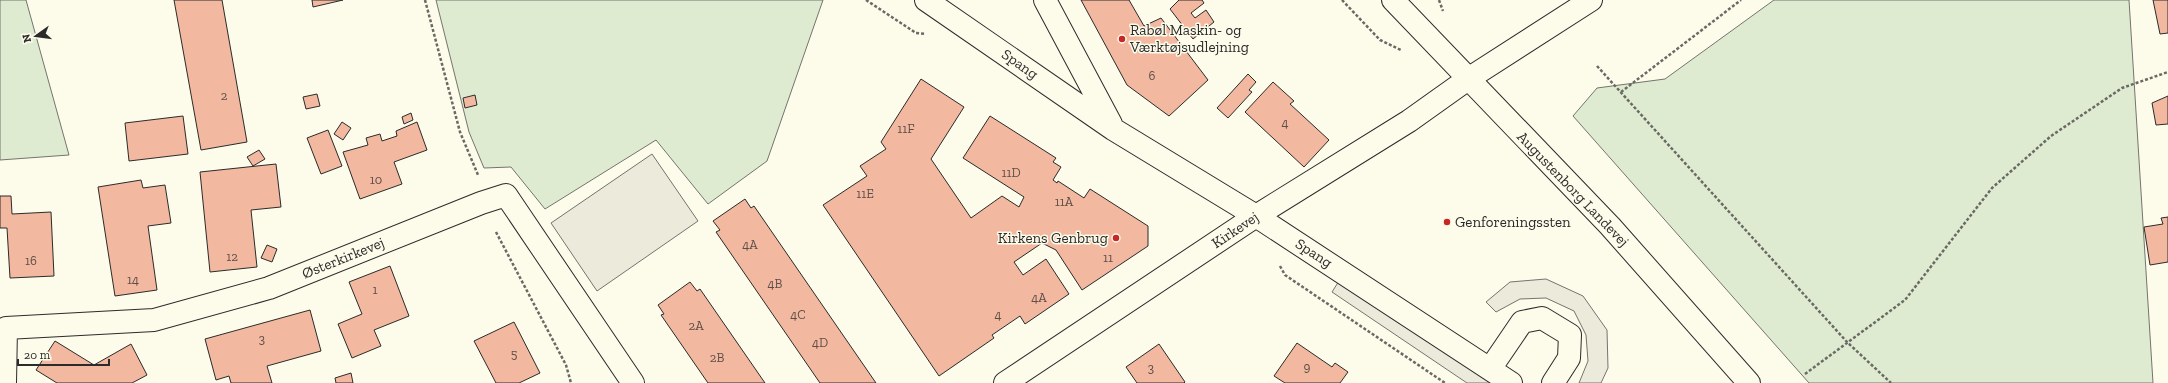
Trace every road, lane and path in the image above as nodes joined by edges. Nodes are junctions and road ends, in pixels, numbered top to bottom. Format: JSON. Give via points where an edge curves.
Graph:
{"nodes":[{"id":1,"x":926,"y":0,"type":"edge"},
{"id":2,"x":1045,"y":0,"type":"edge"},
{"id":3,"x":1393,"y":0,"type":"edge"},
{"id":4,"x":1591,"y":0,"type":"edge"},
{"id":5,"x":1741,"y":0,"type":"edge"},
{"id":6,"x":1597,"y":66,"type":"dead end"},
{"id":7,"x":2168,"y":72,"type":"edge"},
{"id":8,"x":1468,"y":79,"type":"junction"},
{"id":9,"x":1621,"y":92,"type":"junction"},
{"id":10,"x":1113,"y":128,"type":"junction"},
{"id":11,"x":1256,"y":216,"type":"junction"},
{"id":12,"x":1279,"y":263,"type":"dead end"},
{"id":13,"x":1848,"y":342,"type":"junction"},
{"id":14,"x":1490,"y":369,"type":"junction"},
{"id":15,"x":1805,"y":374,"type":"dead end"},
{"id":16,"x":5,"y":383,"type":"edge"},
{"id":17,"x":633,"y":383,"type":"edge"},
{"id":18,"x":1005,"y":383,"type":"edge"},
{"id":19,"x":1445,"y":383,"type":"edge"},
{"id":20,"x":1511,"y":383,"type":"edge"},
{"id":21,"x":1553,"y":383,"type":"edge"},
{"id":22,"x":1749,"y":383,"type":"edge"},
{"id":23,"x":1891,"y":383,"type":"edge"}],
"edges":[{"from":1,"to":10,"type":"street","name":"Spang"},
{"from":2,"to":10,"type":"street"},
{"from":3,"to":8,"type":"street","name":"Augustenborg Landevej"},
{"from":4,"to":8,"type":"street","name":"Kirkevej"},
{"from":5,"to":9,"type":"path"},
{"from":6,"to":9,"type":"path"},
{"from":7,"to":13,"type":"path","via":[[2122,88],[2051,136],[1992,188],[1906,300]]},
{"from":8,"to":11,"type":"street","name":"Kirkevej","via":[[1409,121]]},
{"from":8,"to":22,"type":"street","name":"Augustenborg Landevej","via":[[1610,226]]},
{"from":9,"to":13,"type":"path"},
{"from":10,"to":11,"type":"street","name":"Spang"},
{"from":11,"to":14,"type":"street","name":"Spang"},
{"from":11,"to":18,"type":"street","name":"Kirkevej"},
{"from":12,"to":19,"type":"path","via":[[1285,275]]},
{"from":13,"to":15,"type":"path"},
{"from":13,"to":23,"type":"path"},
{"from":14,"to":20,"type":"street","name":"Spang"},
{"from":14,"to":21,"type":"street","via":[[1522,322],[1542,318],[1570,335],[1570,358]]},
{"from":16,"to":17,"type":"street","name":"Østerkirkevej","via":[[6,328],[154,320],[269,288],[506,195]]}]}
